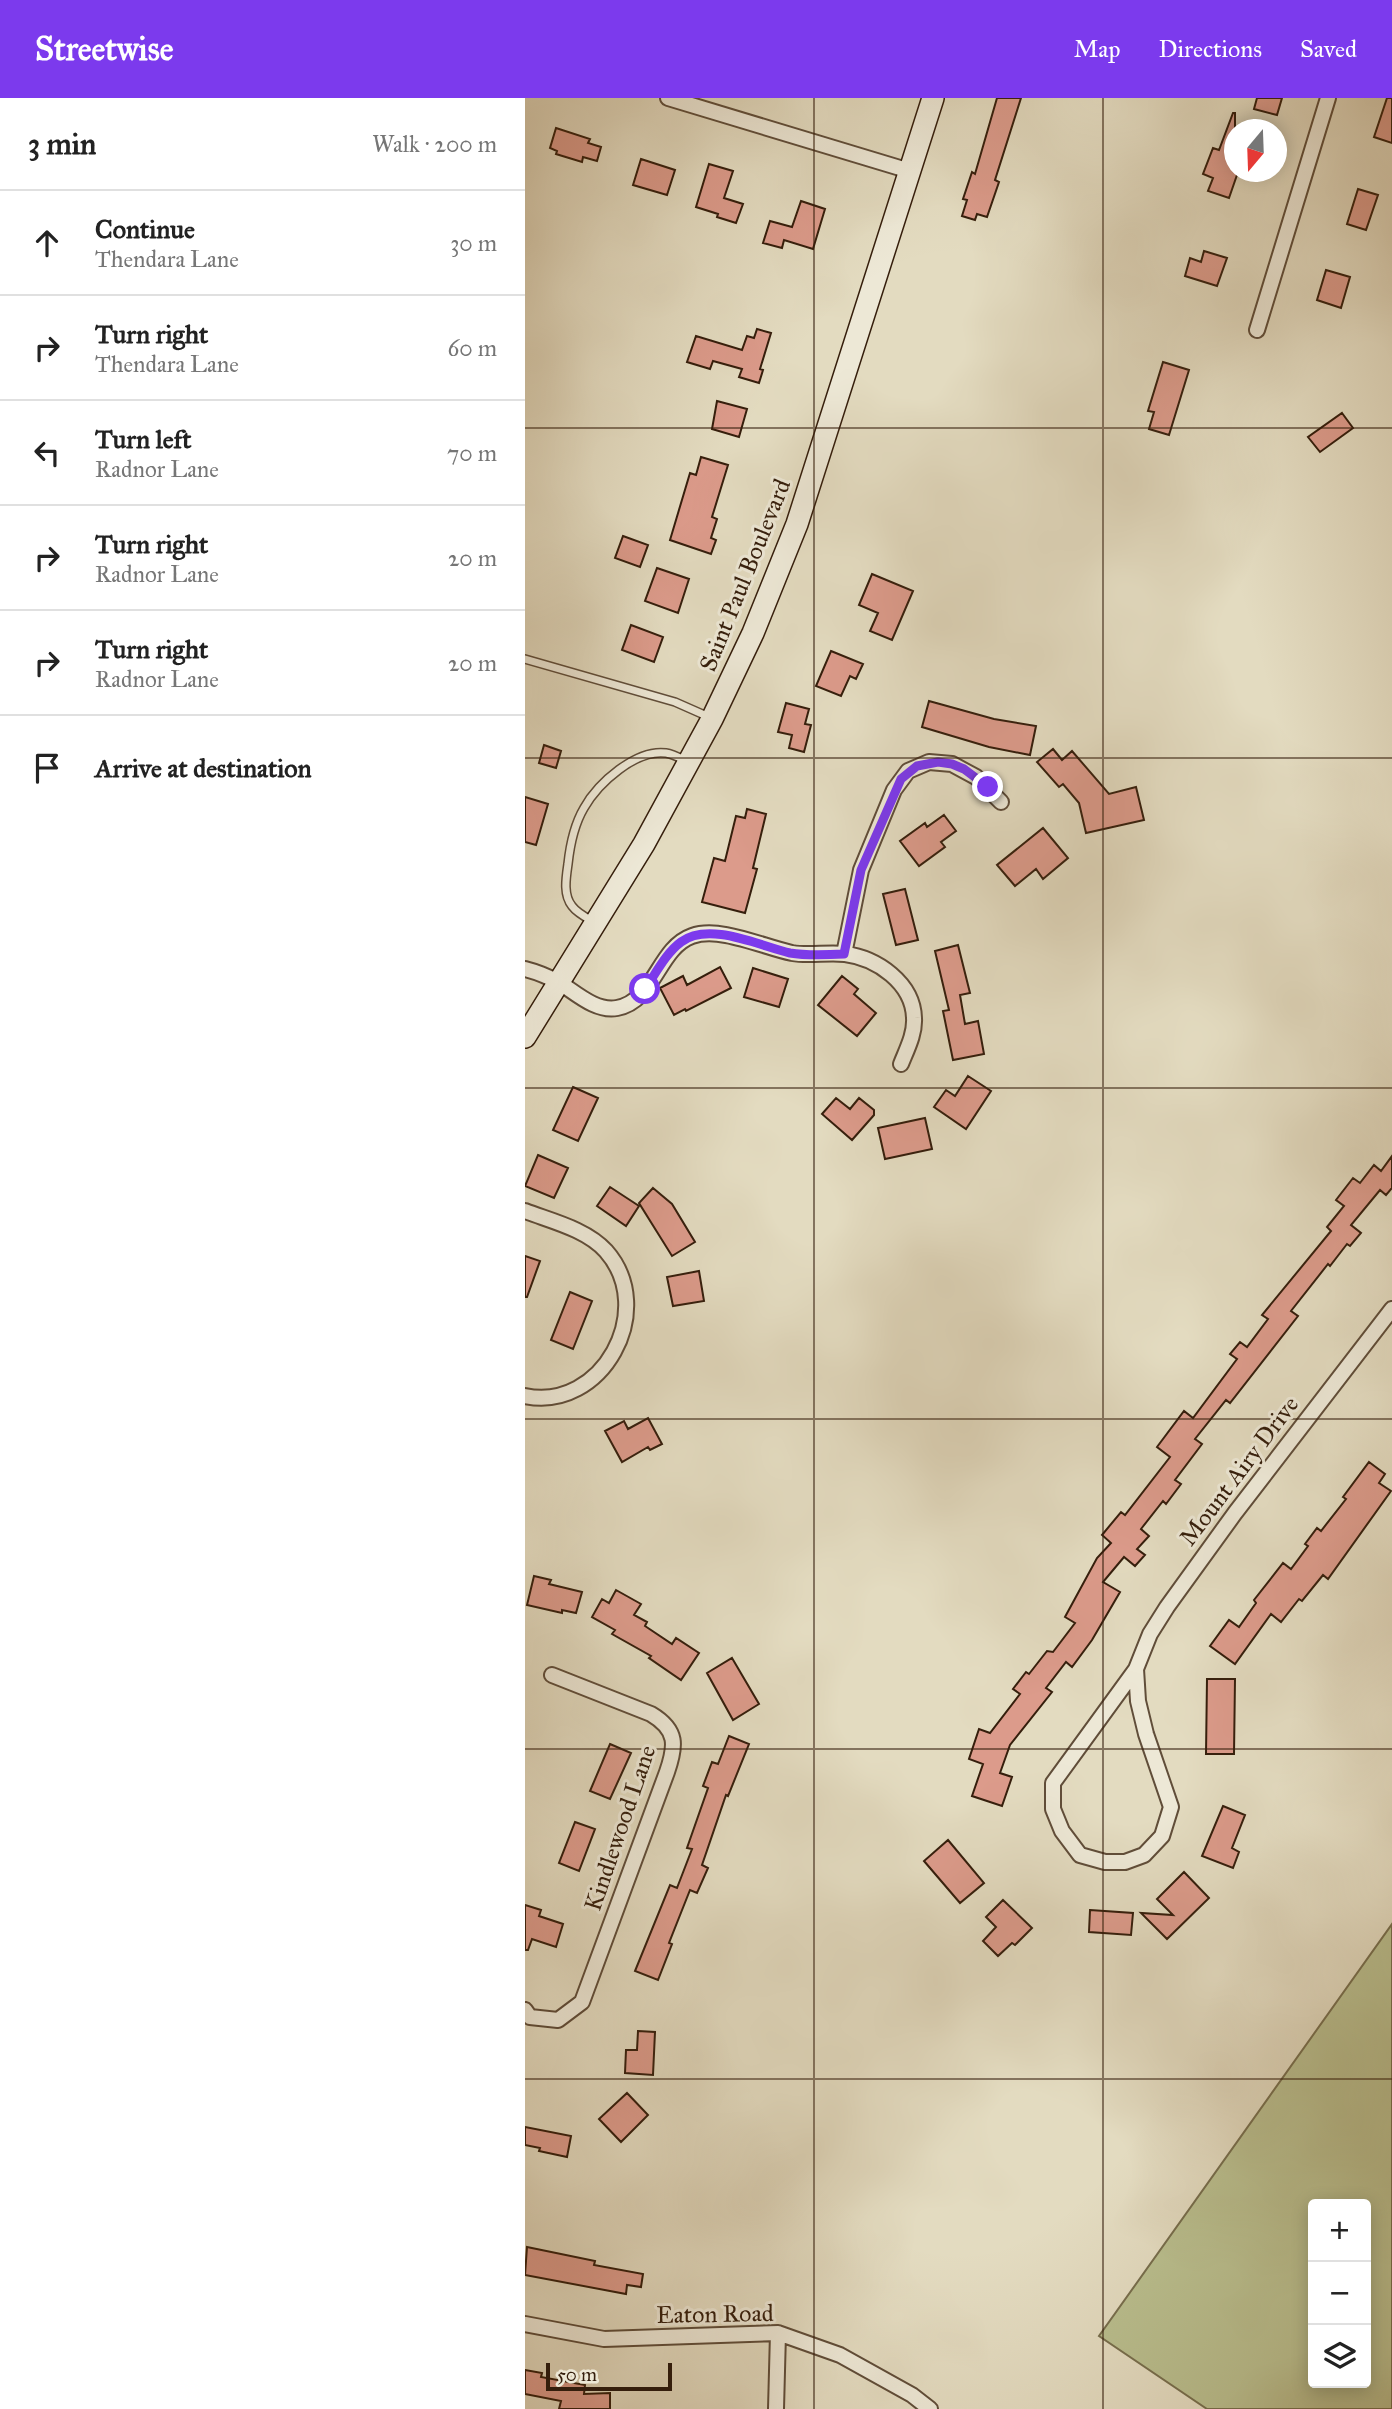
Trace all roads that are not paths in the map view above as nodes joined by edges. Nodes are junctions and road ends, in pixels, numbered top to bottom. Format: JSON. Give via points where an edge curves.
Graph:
{"nodes":[{"id":1,"x":668,"y":98,"type":"edge"},
{"id":2,"x":933,"y":98,"type":"edge"},
{"id":3,"x":1328,"y":98,"type":"edge"},
{"id":4,"x":910,"y":171,"type":"junction"},
{"id":5,"x":1257,"y":330,"type":"dead end"},
{"id":6,"x":525,"y":659,"type":"edge"},
{"id":7,"x":712,"y":719,"type":"junction"},
{"id":8,"x":689,"y":764,"type":"junction"},
{"id":9,"x":1001,"y":803,"type":"dead end"},
{"id":10,"x":596,"y":923,"type":"junction"},
{"id":11,"x":844,"y":954,"type":"junction"},
{"id":12,"x":525,"y":969,"type":"edge"},
{"id":13,"x":559,"y":983,"type":"junction"},
{"id":14,"x":525,"y":1037,"type":"edge"},
{"id":15,"x":901,"y":1064,"type":"dead end"},
{"id":16,"x":525,"y":1211,"type":"edge"},
{"id":17,"x":1392,"y":1309,"type":"edge"},
{"id":18,"x":525,"y":1396,"type":"edge"},
{"id":19,"x":1136,"y":1669,"type":"junction"},
{"id":20,"x":552,"y":1675,"type":"dead end"},
{"id":21,"x":525,"y":2010,"type":"edge"},
{"id":22,"x":525,"y":2324,"type":"edge"},
{"id":23,"x":778,"y":2333,"type":"junction"},
{"id":24,"x":776,"y":2409,"type":"edge"},
{"id":25,"x":930,"y":2409,"type":"edge"}],
"edges":[{"from":1,"to":4,"type":"street"},
{"from":2,"to":4,"type":"street","name":"Saint Paul Boulevard"},
{"from":3,"to":5,"type":"street"},
{"from":4,"to":7,"type":"street","name":"Saint Paul Boulevard","via":[[797,524]]},
{"from":6,"to":7,"type":"lane","via":[[675,702]]},
{"from":7,"to":8,"type":"street","name":"Saint Paul Boulevard"},
{"from":8,"to":10,"type":"street","name":"Saint Paul Boulevard"},
{"from":8,"to":10,"type":"lane","via":[[666,753],[648,754],[621,767],[585,807],[574,830],[567,894],[572,907]]},
{"from":9,"to":11,"type":"street","via":[[977,777],[952,764],[929,762],[908,771],[894,790],[861,870]]},
{"from":10,"to":13,"type":"street","name":"Saint Paul Boulevard"},
{"from":11,"to":13,"type":"street","via":[[791,953],[704,933],[681,942],[645,989],[615,1009],[589,1002]]},
{"from":11,"to":15,"type":"street","via":[[883,968],[905,990],[915,1016]]},
{"from":12,"to":13,"type":"street"},
{"from":13,"to":14,"type":"street","name":"Saint Paul Boulevard"},
{"from":16,"to":18,"type":"street","via":[[574,1230],[605,1250],[621,1278],[626,1312],[618,1345],[592,1380],[565,1395]]},
{"from":17,"to":19,"type":"street","name":"Mount Airy Drive","via":[[1167,1608]]},
{"from":19,"to":19,"type":"street","name":"Mount Airy Drive","via":[[1052,1783],[1053,1809],[1062,1831],[1080,1855],[1105,1862],[1125,1862],[1144,1854],[1162,1836],[1171,1807],[1146,1734]]},
{"from":20,"to":21,"type":"street","name":"Kindlewood Lane","via":[[651,1714],[663,1721],[674,1744],[582,2002],[558,2020],[530,2017]]},
{"from":22,"to":23,"type":"street","name":"Eaton Road","via":[[604,2339]]},
{"from":23,"to":24,"type":"street"},
{"from":23,"to":25,"type":"street","name":"Eaton Road","via":[[840,2355]]}]}
